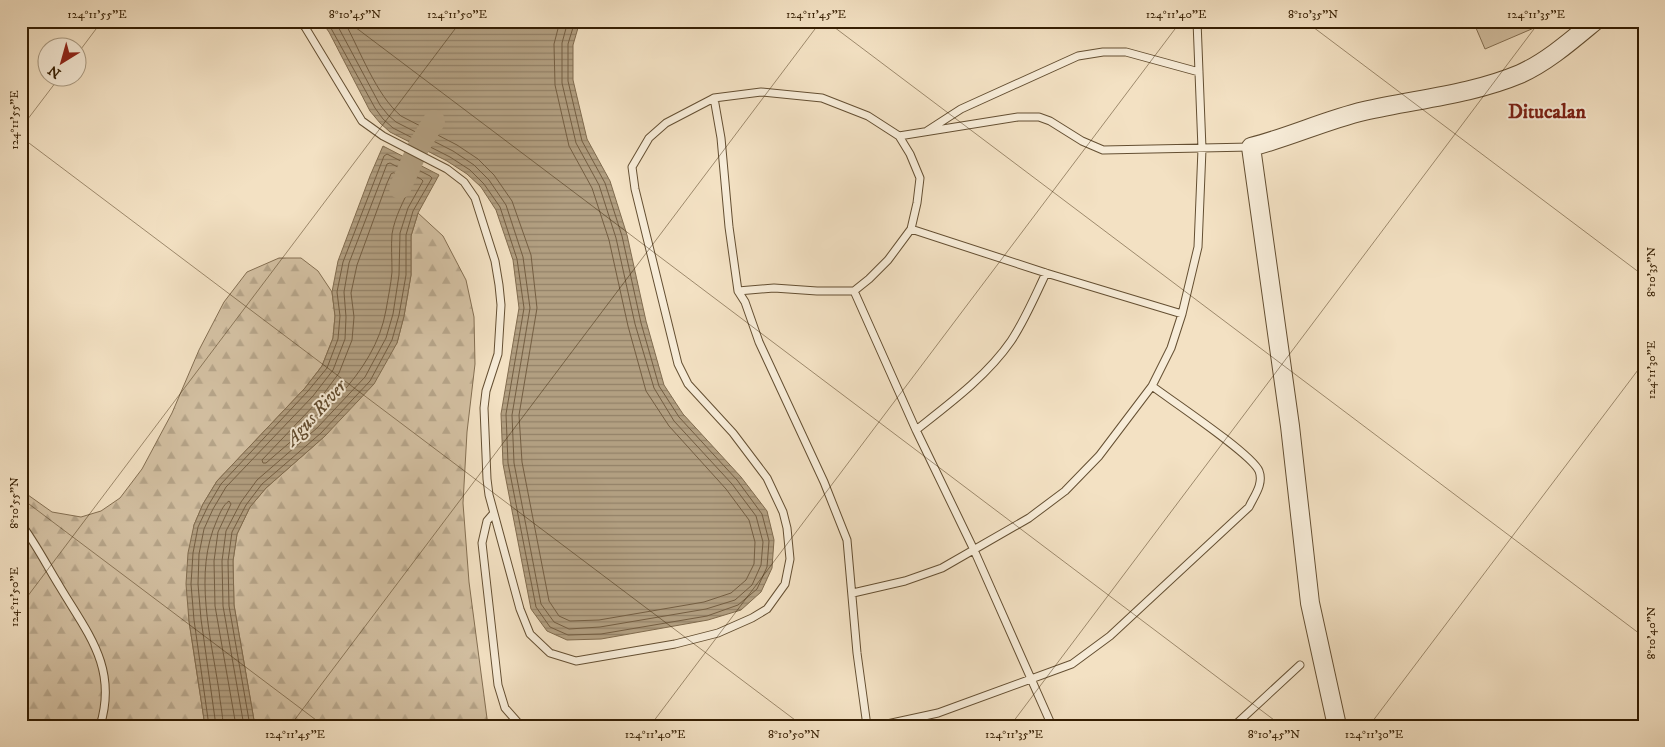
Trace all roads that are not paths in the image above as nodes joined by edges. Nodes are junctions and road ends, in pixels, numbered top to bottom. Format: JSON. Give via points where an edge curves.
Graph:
{"nodes":[{"id":1,"x":300,"y":21,"type":"edge"},
{"id":2,"x":1197,"y":21,"type":"edge"},
{"id":3,"x":1595,"y":21,"type":"edge"},
{"id":4,"x":1199,"y":72,"type":"junction"},
{"id":5,"x":714,"y":98,"type":"junction"},
{"id":6,"x":925,"y":133,"type":"junction"},
{"id":7,"x":899,"y":136,"type":"junction"},
{"id":8,"x":1251,"y":147,"type":"junction"},
{"id":9,"x":1202,"y":149,"type":"junction"},
{"id":10,"x":911,"y":229,"type":"junction"},
{"id":11,"x":1046,"y":273,"type":"junction"},
{"id":12,"x":854,"y":290,"type":"junction"},
{"id":13,"x":738,"y":291,"type":"junction"},
{"id":14,"x":1182,"y":314,"type":"junction"},
{"id":15,"x":1152,"y":386,"type":"junction"},
{"id":16,"x":916,"y":430,"type":"junction"},
{"id":17,"x":493,"y":514,"type":"junction"},
{"id":18,"x":21,"y":524,"type":"edge"},
{"id":19,"x":974,"y":550,"type":"junction"},
{"id":20,"x":853,"y":594,"type":"junction"},
{"id":21,"x":1300,"y":664,"type":"dead end"},
{"id":22,"x":1030,"y":679,"type":"junction"},
{"id":23,"x":100,"y":726,"type":"edge"},
{"id":24,"x":521,"y":726,"type":"edge"},
{"id":25,"x":868,"y":726,"type":"edge"},
{"id":26,"x":878,"y":726,"type":"edge"},
{"id":27,"x":1052,"y":726,"type":"edge"},
{"id":28,"x":1234,"y":726,"type":"edge"},
{"id":29,"x":1337,"y":726,"type":"edge"}],
"edges":[{"from":1,"to":17,"type":"lane","via":[[362,120],[383,136],[447,169],[464,182],[475,198],[500,285],[498,354],[484,408],[487,479]]},
{"from":2,"to":4,"type":"lane"},
{"from":3,"to":8,"type":"street","via":[[1566,45],[1522,73],[1498,82],[1362,112]]},
{"from":4,"to":6,"type":"lane","via":[[1126,52],[1078,56],[961,109]]},
{"from":4,"to":9,"type":"lane"},
{"from":5,"to":7,"type":"lane","via":[[761,92],[822,98],[868,116]]},
{"from":5,"to":13,"type":"lane"},
{"from":5,"to":17,"type":"lane","via":[[658,129],[636,159],[632,167],[633,176],[678,364],[688,384],[733,433],[767,478],[787,528],[790,559],[785,584],[767,609],[718,633],[576,661],[550,653],[530,634]]},
{"from":6,"to":7,"type":"lane"},
{"from":6,"to":9,"type":"lane","via":[[1018,117],[1039,117],[1103,150]]},
{"from":7,"to":10,"type":"lane","via":[[920,178]]},
{"from":8,"to":9,"type":"lane"},
{"from":8,"to":29,"type":"street","via":[[1290,426],[1310,603]]},
{"from":9,"to":14,"type":"lane","via":[[1198,247]]},
{"from":10,"to":11,"type":"lane"},
{"from":10,"to":12,"type":"lane","via":[[888,260]]},
{"from":11,"to":14,"type":"lane"},
{"from":11,"to":16,"type":"lane","via":[[1010,342],[965,390]]},
{"from":12,"to":13,"type":"lane","via":[[774,288]]},
{"from":12,"to":16,"type":"lane"},
{"from":13,"to":20,"type":"lane","via":[[843,525],[848,540]]},
{"from":14,"to":15,"type":"lane","via":[[1171,348]]},
{"from":15,"to":19,"type":"lane","via":[[1099,456],[1065,491],[1029,518]]},
{"from":15,"to":22,"type":"lane","via":[[1247,455],[1259,471],[1261,485],[1249,507],[1110,636],[1072,664]]},
{"from":16,"to":19,"type":"lane"},
{"from":17,"to":24,"type":"lane","via":[[486,521],[482,543],[498,685],[505,708]]},
{"from":18,"to":23,"type":"lane","via":[[97,649],[106,684],[105,710]]},
{"from":19,"to":20,"type":"lane","via":[[942,568]]},
{"from":19,"to":22,"type":"lane"},
{"from":20,"to":25,"type":"lane","via":[[857,654]]},
{"from":21,"to":28,"type":"lane"},
{"from":22,"to":26,"type":"lane","via":[[938,713]]},
{"from":22,"to":27,"type":"lane"}]}
